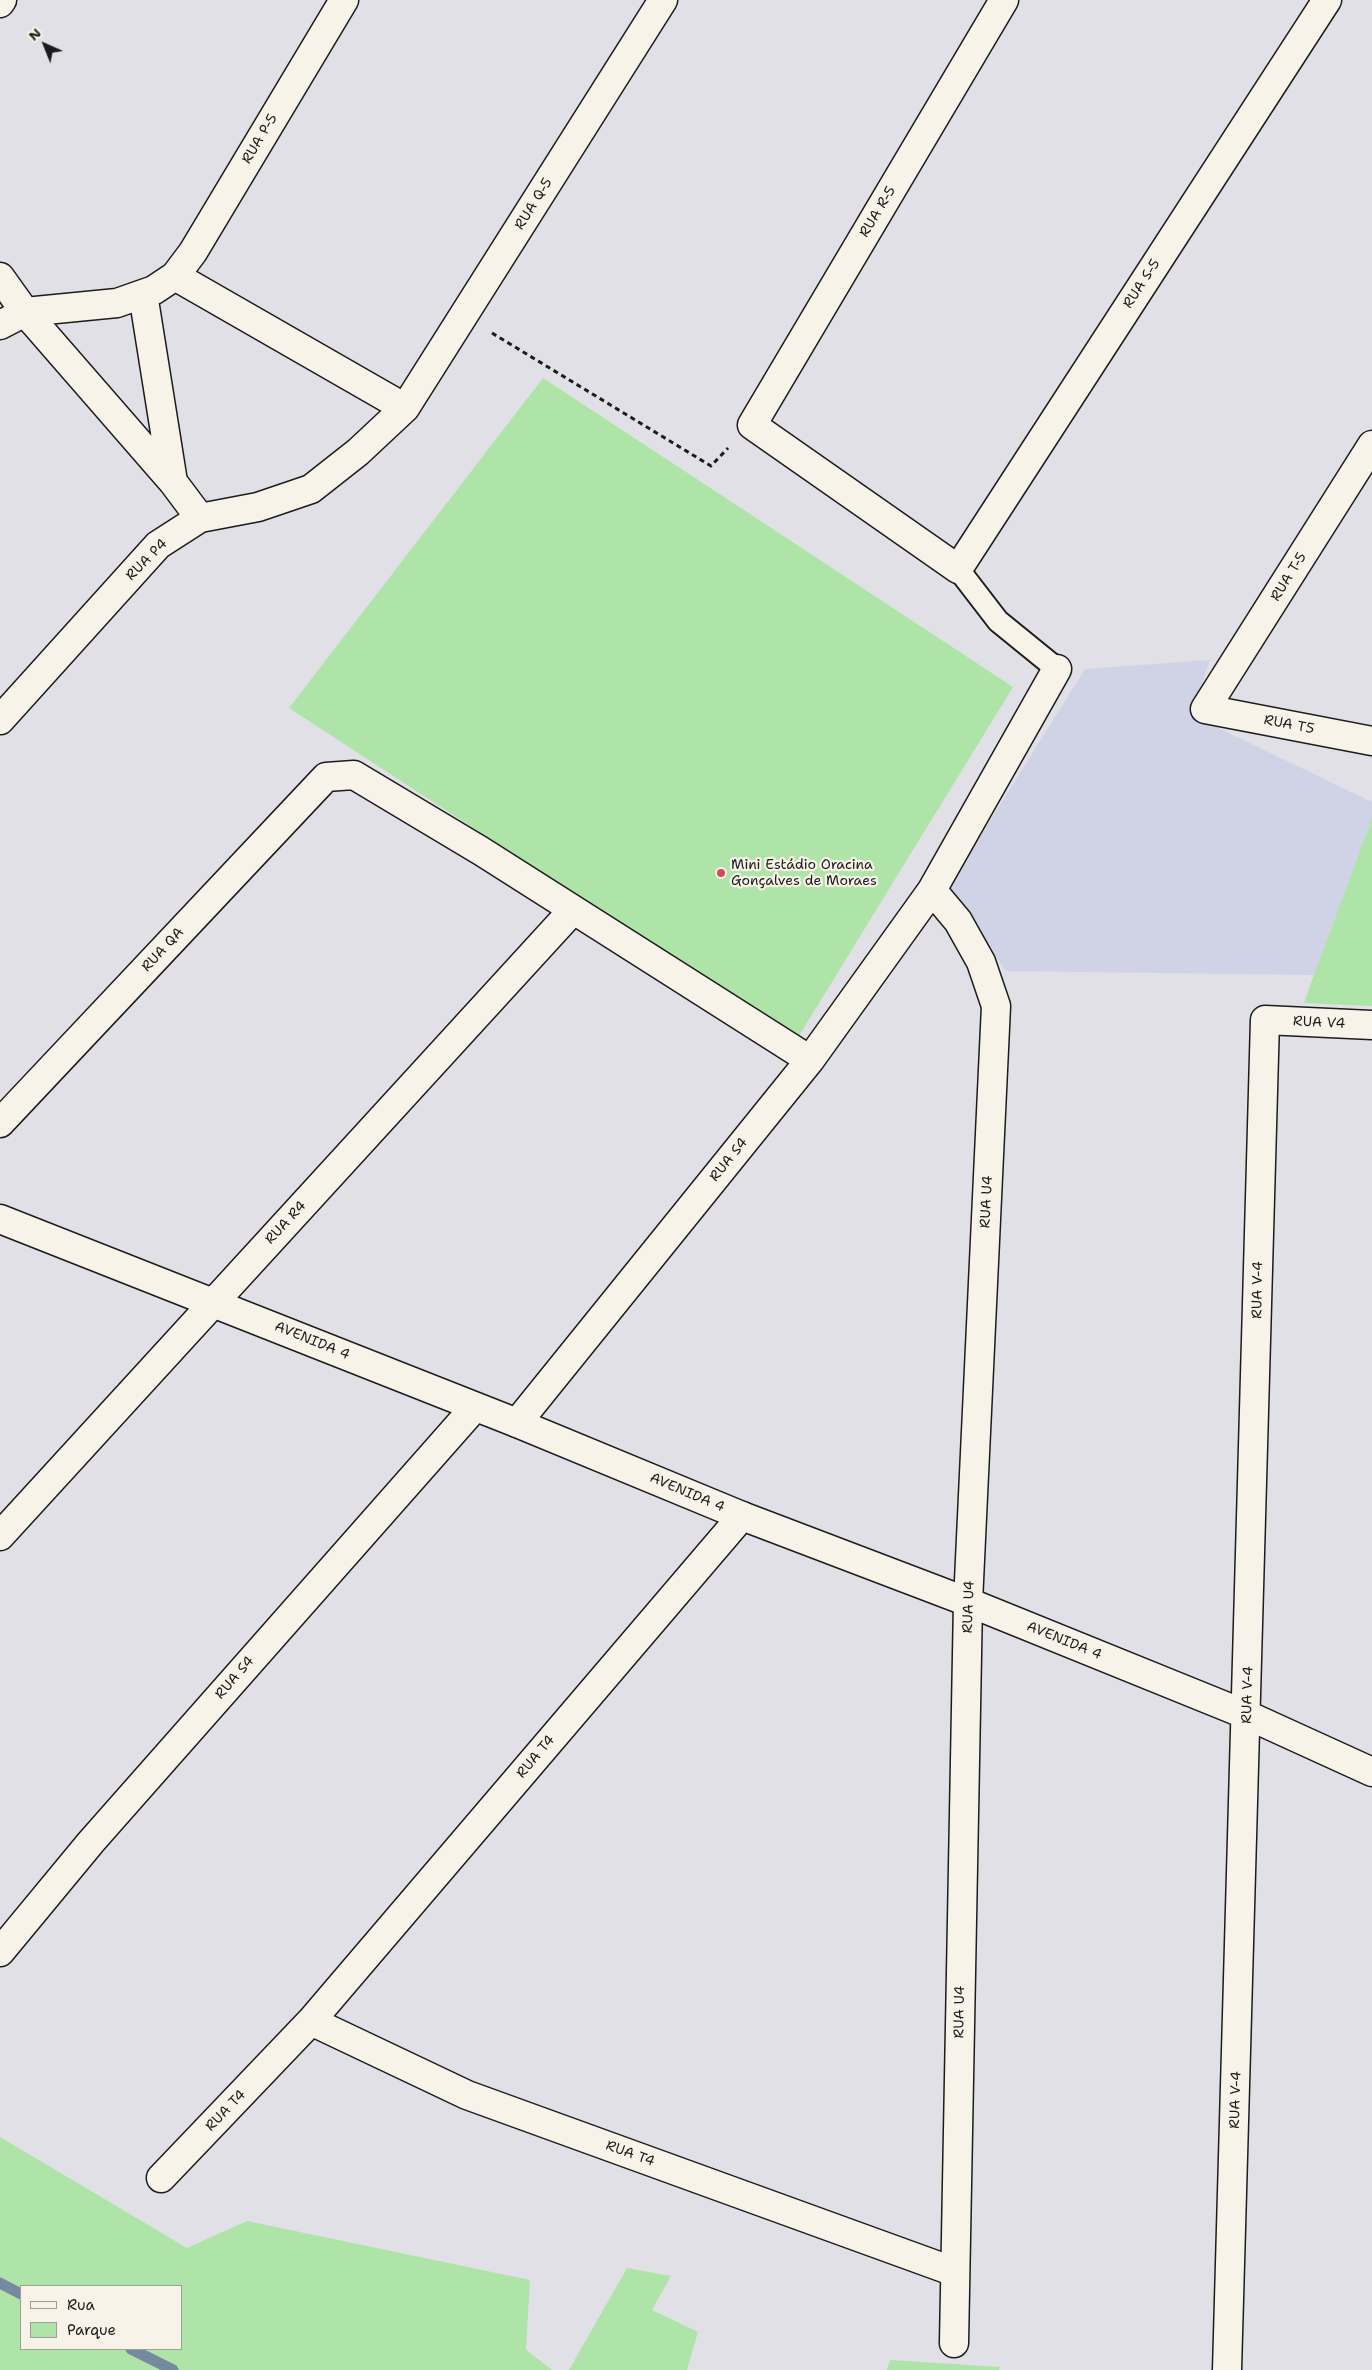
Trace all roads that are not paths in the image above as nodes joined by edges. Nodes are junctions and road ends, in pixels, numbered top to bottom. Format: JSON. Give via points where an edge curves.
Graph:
{"nodes":[{"id":1,"x":2,"y":0,"type":"edge"},
{"id":2,"x":344,"y":0,"type":"edge"},
{"id":3,"x":663,"y":0,"type":"edge"},
{"id":4,"x":1004,"y":0,"type":"edge"},
{"id":5,"x":1326,"y":0,"type":"edge"},
{"id":6,"x":0,"y":3,"type":"edge"},
{"id":7,"x":175,"y":276,"type":"junction"},
{"id":8,"x":0,"y":278,"type":"edge"},
{"id":9,"x":143,"y":294,"type":"junction"},
{"id":10,"x":25,"y":312,"type":"junction"},
{"id":11,"x":0,"y":325,"type":"edge"},
{"id":12,"x":405,"y":408,"type":"junction"},
{"id":13,"x":1372,"y":445,"type":"edge"},
{"id":14,"x":173,"y":482,"type":"junction"},
{"id":15,"x":200,"y":518,"type":"junction"},
{"id":16,"x":958,"y":569,"type":"junction"},
{"id":17,"x":1057,"y":670,"type":"joint"},
{"id":18,"x":1205,"y":709,"type":"joint"},
{"id":19,"x":0,"y":720,"type":"edge"},
{"id":20,"x":1372,"y":741,"type":"edge"},
{"id":21,"x":932,"y":890,"type":"junction"},
{"id":22,"x":573,"y":910,"type":"junction"},
{"id":23,"x":1265,"y":1020,"type":"joint"},
{"id":24,"x":1372,"y":1025,"type":"edge"},
{"id":25,"x":810,"y":1060,"type":"junction"},
{"id":26,"x":0,"y":1123,"type":"edge"},
{"id":27,"x":0,"y":1219,"type":"edge"},
{"id":28,"x":213,"y":1302,"type":"junction"},
{"id":29,"x":475,"y":1406,"type":"junction"},
{"id":30,"x":517,"y":1423,"type":"junction"},
{"id":31,"x":742,"y":1516,"type":"junction"},
{"id":32,"x":0,"y":1536,"type":"edge"},
{"id":33,"x":968,"y":1602,"type":"junction"},
{"id":34,"x":1248,"y":1715,"type":"junction"},
{"id":35,"x":1372,"y":1772,"type":"edge"},
{"id":36,"x":0,"y":1952,"type":"edge"},
{"id":37,"x":311,"y":2021,"type":"junction"},
{"id":38,"x":161,"y":2178,"type":"dead end"},
{"id":39,"x":955,"y":2272,"type":"junction"},
{"id":40,"x":954,"y":2343,"type":"dead end"},
{"id":41,"x":1227,"y":2370,"type":"edge"}],
"edges":[{"from":1,"to":6,"type":"street"},
{"from":2,"to":7,"type":"street","name":"RUA P-5","via":[[198,244]]},
{"from":3,"to":12,"type":"street","name":"RUA Q-5"},
{"from":4,"to":16,"type":"street","name":"RUA R-5","via":[[752,425]]},
{"from":5,"to":16,"type":"street","name":"RUA S-5"},
{"from":7,"to":9,"type":"street"},
{"from":7,"to":12,"type":"street"},
{"from":8,"to":10,"type":"street"},
{"from":9,"to":10,"type":"street","via":[[117,303]]},
{"from":9,"to":14,"type":"street"},
{"from":10,"to":11,"type":"street"},
{"from":10,"to":14,"type":"street"},
{"from":12,"to":15,"type":"street","name":"RUA P4","via":[[358,452],[311,489],[258,507]]},
{"from":13,"to":18,"type":"street","name":"RUA T-5"},
{"from":14,"to":15,"type":"street"},
{"from":15,"to":19,"type":"street","name":"RUA P4","via":[[158,545]]},
{"from":16,"to":17,"type":"lane","via":[[998,621]]},
{"from":17,"to":21,"type":"street","name":"RUA S4"},
{"from":18,"to":20,"type":"street","name":"RUA T5"},
{"from":21,"to":25,"type":"street","name":"RUA S4"},
{"from":21,"to":33,"type":"street","name":"RUA U4","via":[[958,921],[981,962],[996,1006]]},
{"from":22,"to":25,"type":"street"},
{"from":22,"to":26,"type":"street","name":"RUA QA","via":[[354,775],[326,777]]},
{"from":22,"to":28,"type":"street","name":"RUA R4"},
{"from":23,"to":24,"type":"street","name":"RUA V4"},
{"from":23,"to":34,"type":"street","name":"RUA V-4"},
{"from":25,"to":30,"type":"street","name":"RUA S4"},
{"from":27,"to":28,"type":"street","name":"AVENIDA 4"},
{"from":28,"to":29,"type":"street","name":"AVENIDA 4"},
{"from":28,"to":32,"type":"street","name":"RUA R4"},
{"from":29,"to":30,"type":"street","name":"AVENIDA 4"},
{"from":29,"to":36,"type":"street","name":"RUA S4","via":[[91,1842]]},
{"from":30,"to":31,"type":"street","name":"AVENIDA 4"},
{"from":31,"to":33,"type":"street","name":"AVENIDA 4"},
{"from":31,"to":37,"type":"street","name":"RUA T4"},
{"from":33,"to":34,"type":"street","name":"AVENIDA 4"},
{"from":33,"to":39,"type":"street","name":"RUA U4"},
{"from":34,"to":35,"type":"street","name":"AVENIDA 4"},
{"from":34,"to":41,"type":"street","name":"RUA V-4"},
{"from":37,"to":38,"type":"street","name":"RUA T4"},
{"from":37,"to":39,"type":"street","name":"RUA T4","via":[[467,2095]]},
{"from":39,"to":40,"type":"street","name":"RUA U4"}]}
